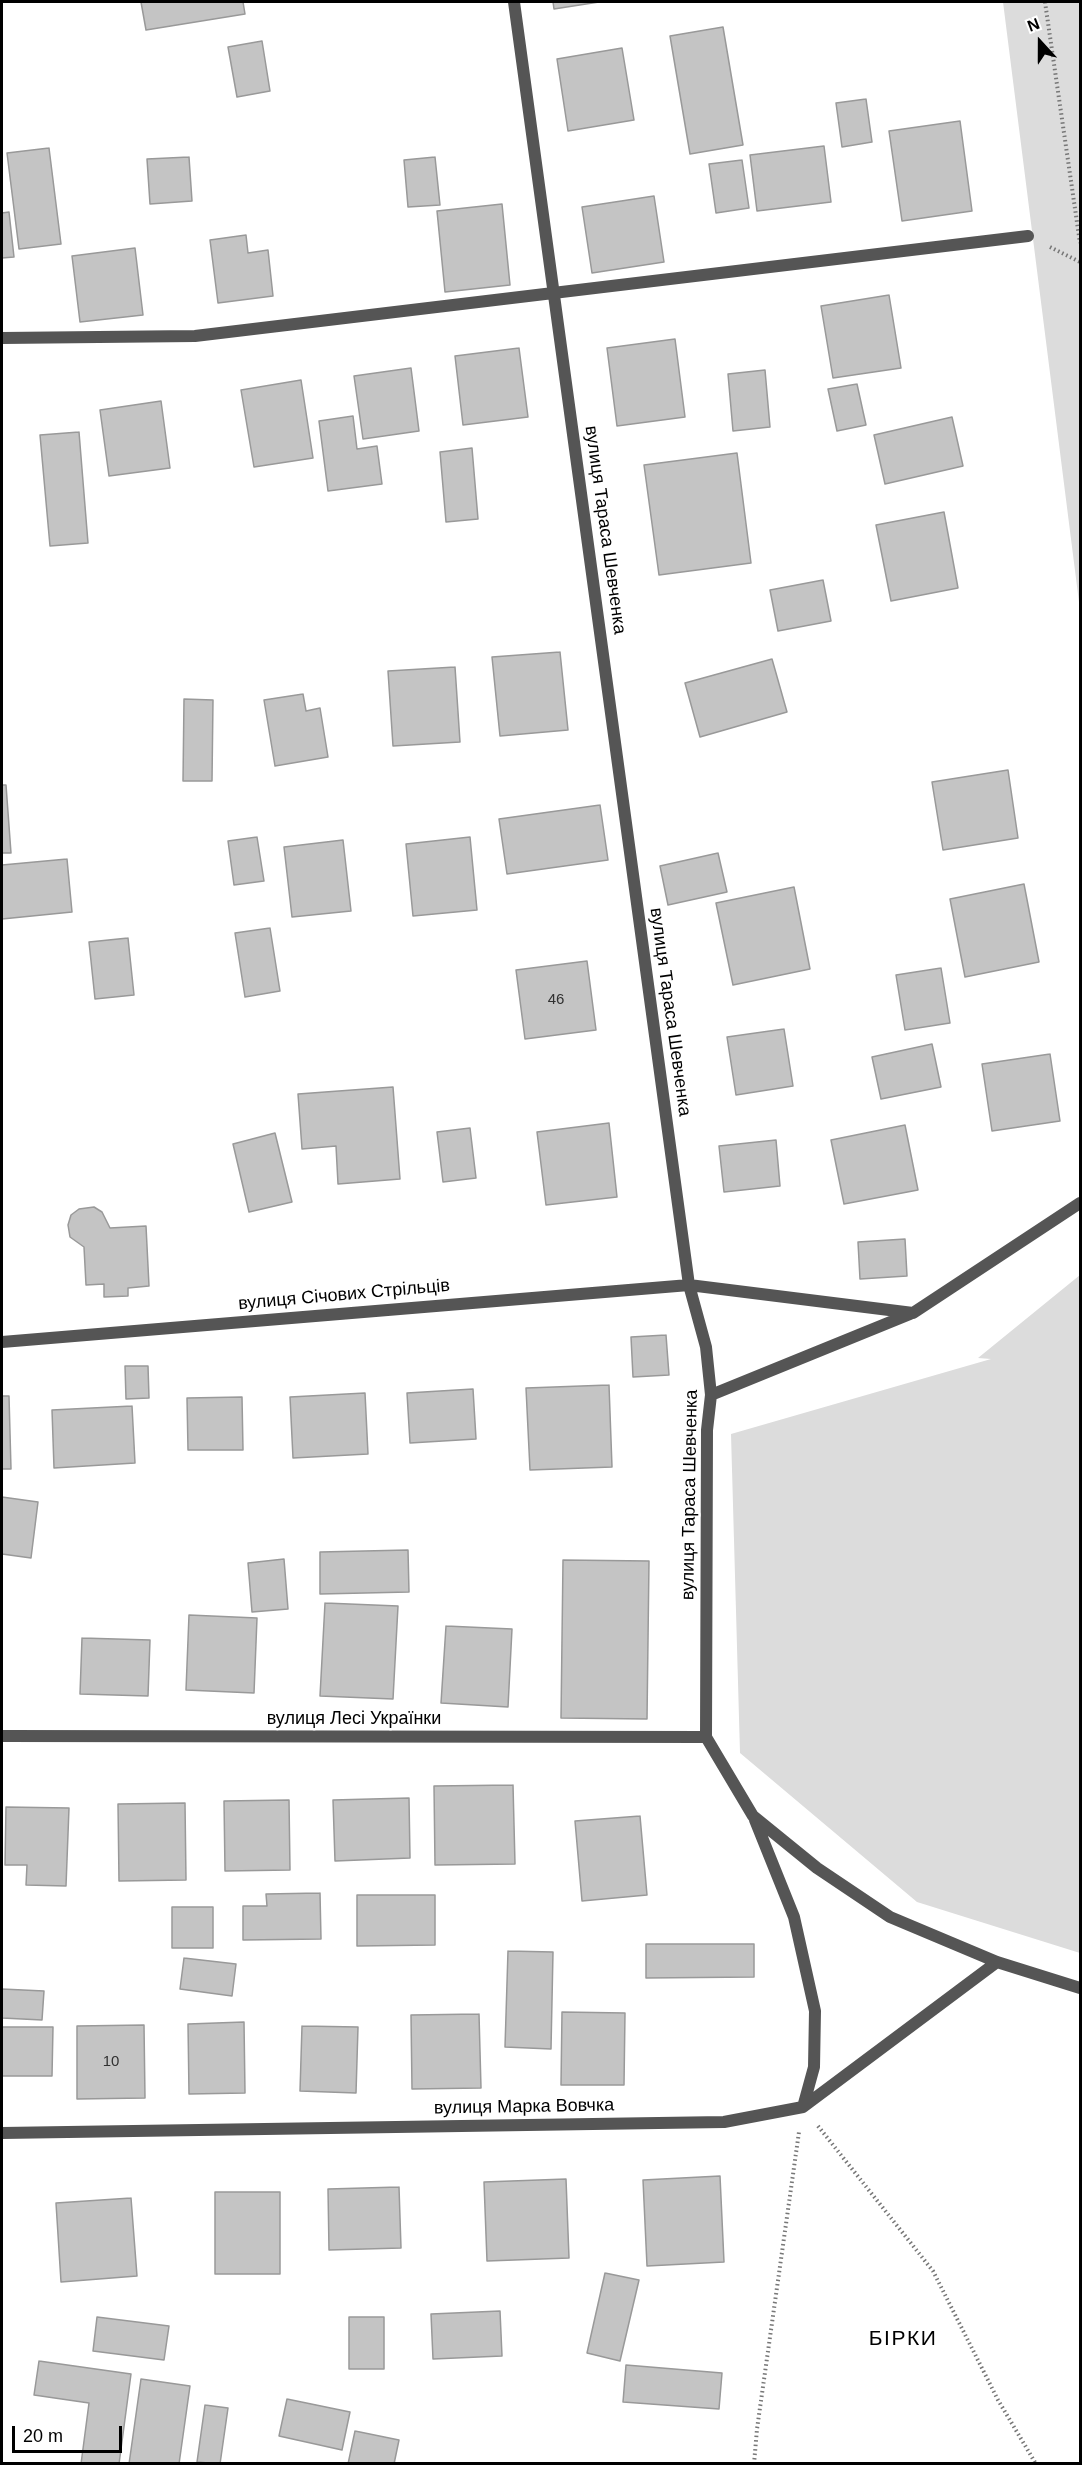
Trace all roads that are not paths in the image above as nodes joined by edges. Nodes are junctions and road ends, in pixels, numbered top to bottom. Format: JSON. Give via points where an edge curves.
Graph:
{"nodes":[{"id":1,"x":514,"y":2,"type":"edge"},
{"id":2,"x":1028,"y":236,"type":"road end"},
{"id":3,"x":555,"y":293,"type":"junction"},
{"id":4,"x":2,"y":338,"type":"edge"},
{"id":5,"x":1080,"y":1203,"type":"edge"},
{"id":6,"x":689,"y":1285,"type":"junction"},
{"id":7,"x":913,"y":1313,"type":"junction"},
{"id":8,"x":2,"y":1342,"type":"edge"},
{"id":9,"x":711,"y":1395,"type":"junction"},
{"id":10,"x":2,"y":1736,"type":"edge"},
{"id":11,"x":706,"y":1737,"type":"junction"},
{"id":12,"x":753,"y":1816,"type":"junction"},
{"id":13,"x":997,"y":1962,"type":"junction"},
{"id":14,"x":1080,"y":1988,"type":"edge"},
{"id":15,"x":803,"y":2107,"type":"junction"},
{"id":16,"x":2,"y":2133,"type":"edge"}],
"edges":[{"from":1,"to":3,"type":"street","name":"вулиця Тараса Шевченка"},
{"from":2,"to":3,"type":"street"},
{"from":3,"to":4,"type":"street","via":[[195,336]]},
{"from":3,"to":6,"type":"street","name":"вулиця Тараса Шевченка"},
{"from":5,"to":7,"type":"street"},
{"from":6,"to":7,"type":"street","name":"вулиця Січових Стрільців"},
{"from":6,"to":8,"type":"street","name":"вулиця Січових Стрільців"},
{"from":6,"to":9,"type":"street","name":"вулиця Тараса Шевченка","via":[[706,1347]]},
{"from":7,"to":9,"type":"street"},
{"from":9,"to":11,"type":"street","name":"вулиця Тараса Шевченка","via":[[707,1430]]},
{"from":10,"to":11,"type":"street","name":"вулиця Лесі Українки"},
{"from":11,"to":12,"type":"street"},
{"from":12,"to":13,"type":"street","via":[[817,1868],[890,1917]]},
{"from":12,"to":15,"type":"street","via":[[794,1917],[815,2011],[814,2067]]},
{"from":13,"to":14,"type":"street"},
{"from":13,"to":15,"type":"street","name":"вулиця Марка Вовчка"},
{"from":15,"to":16,"type":"street","name":"вулиця Марка Вовчка","via":[[724,2122]]}]}
